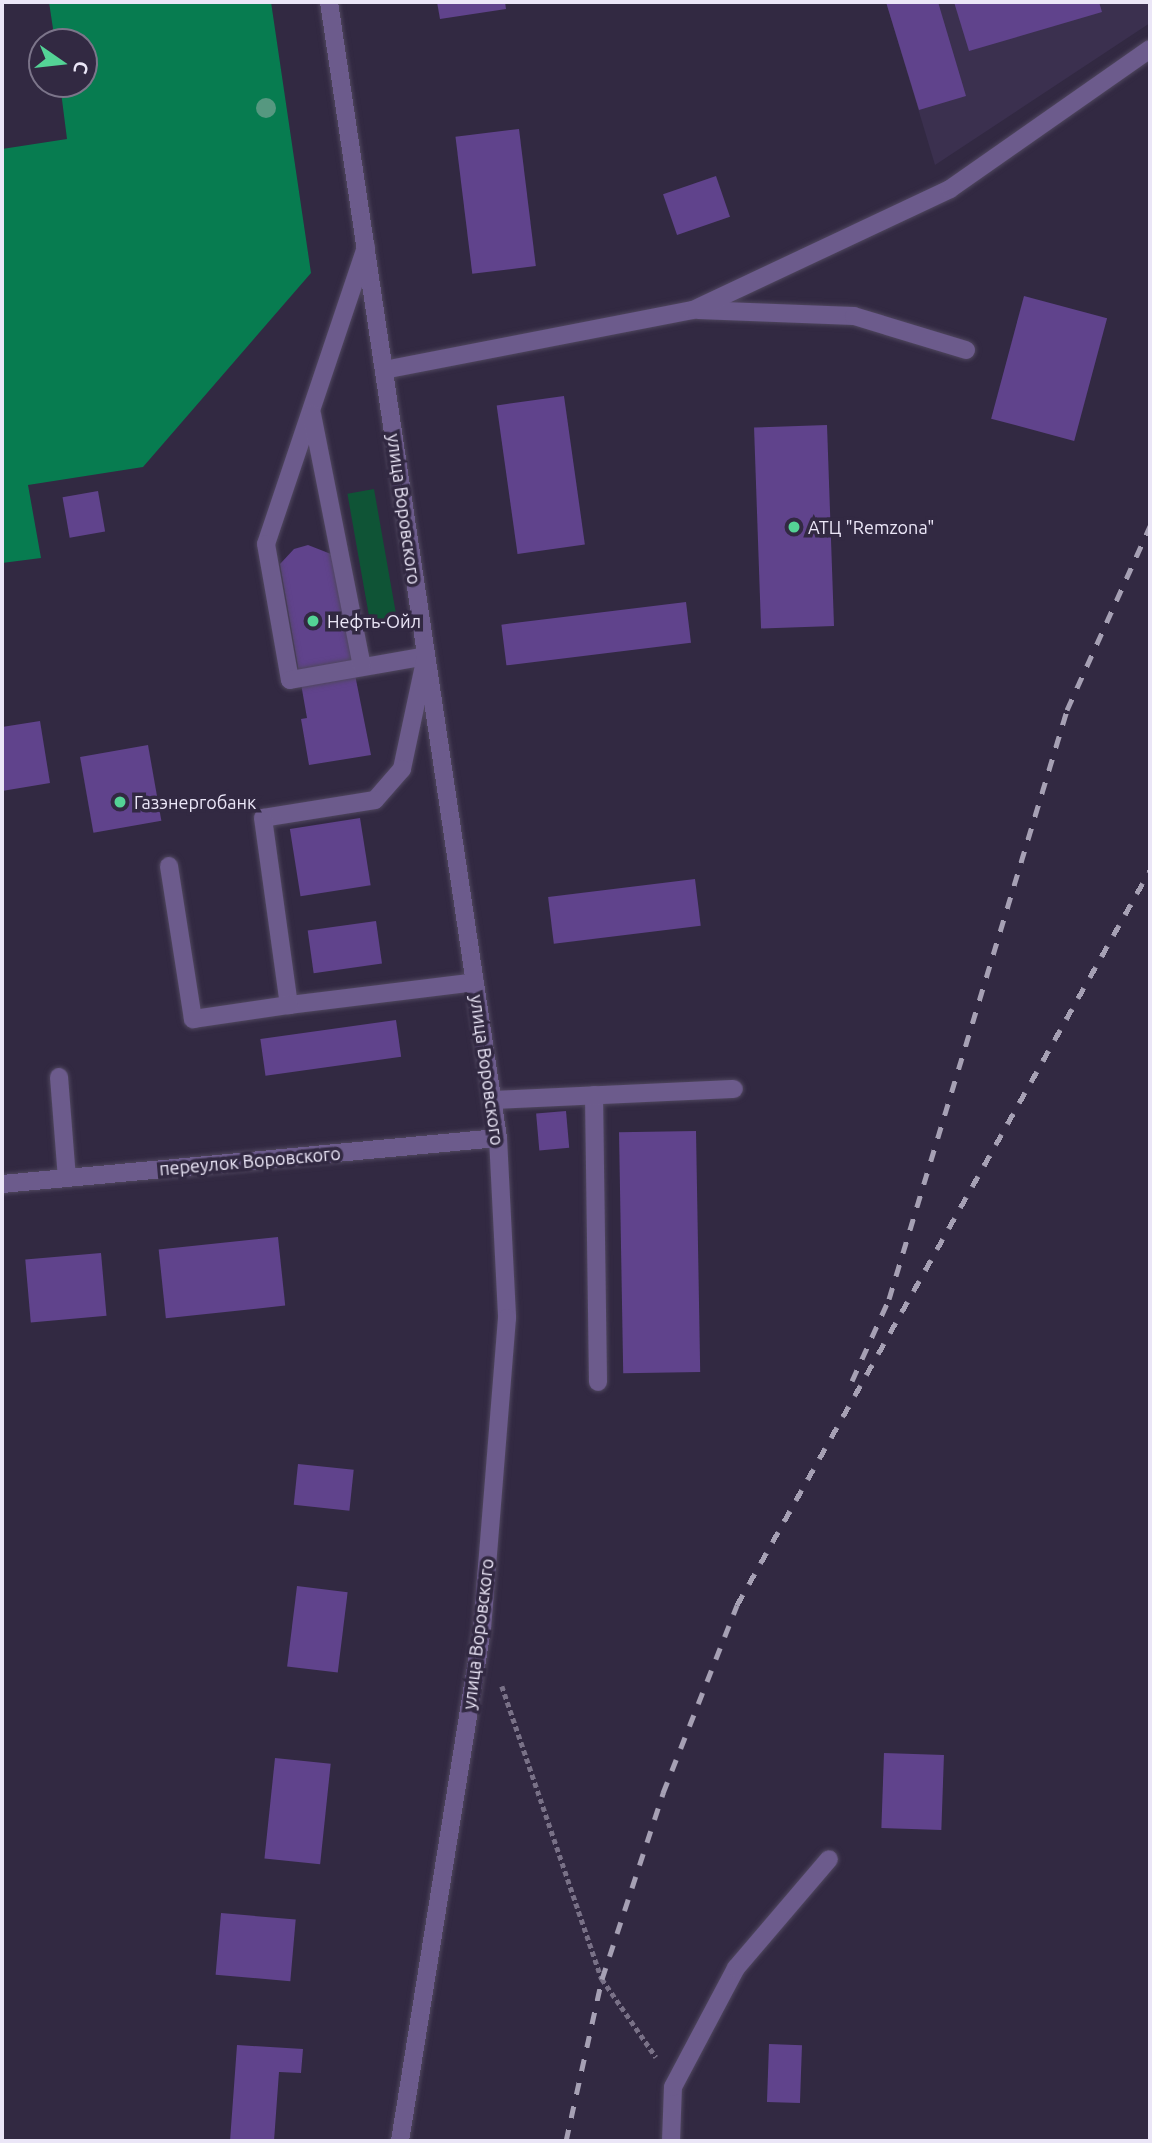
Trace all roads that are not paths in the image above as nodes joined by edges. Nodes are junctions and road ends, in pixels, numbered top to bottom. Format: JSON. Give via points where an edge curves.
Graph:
{"nodes":[{"id":1,"x":329,"y":2,"type":"edge"},
{"id":2,"x":1150,"y":49,"type":"edge"},
{"id":3,"x":366,"y":247,"type":"junction"},
{"id":4,"x":693,"y":310,"type":"junction"},
{"id":5,"x":966,"y":350,"type":"dead end"},
{"id":6,"x":384,"y":370,"type":"junction"},
{"id":7,"x":311,"y":411,"type":"junction"},
{"id":8,"x":426,"y":656,"type":"junction"},
{"id":9,"x":362,"y":666,"type":"junction"},
{"id":10,"x":169,"y":866,"type":"dead end"},
{"id":11,"x":475,"y":982,"type":"junction"},
{"id":12,"x":289,"y":1005,"type":"junction"},
{"id":13,"x":59,"y":1077,"type":"dead end"},
{"id":14,"x":734,"y":1089,"type":"dead end"},
{"id":15,"x":594,"y":1096,"type":"junction"},
{"id":16,"x":492,"y":1100,"type":"junction"},
{"id":17,"x":498,"y":1138,"type":"junction"},
{"id":18,"x":67,"y":1178,"type":"junction"},
{"id":19,"x":2,"y":1184,"type":"edge"},
{"id":20,"x":598,"y":1382,"type":"dead end"},
{"id":21,"x":829,"y":1859,"type":"dead end"},
{"id":22,"x":400,"y":2141,"type":"edge"},
{"id":23,"x":671,"y":2141,"type":"edge"}],
"edges":[{"from":1,"to":3,"type":"street","name":"улица Воровского"},
{"from":2,"to":4,"type":"street","via":[[950,189]]},
{"from":3,"to":6,"type":"street","name":"улица Воровского"},
{"from":3,"to":7,"type":"street"},
{"from":4,"to":5,"type":"street","via":[[854,316]]},
{"from":4,"to":6,"type":"street"},
{"from":6,"to":8,"type":"street","name":"улица Воровского"},
{"from":7,"to":9,"type":"street"},
{"from":7,"to":9,"type":"street","via":[[266,544],[290,680]]},
{"from":8,"to":9,"type":"street"},
{"from":8,"to":11,"type":"street","name":"улица Воровского"},
{"from":8,"to":12,"type":"street","via":[[402,769],[375,800],[263,818]]},
{"from":10,"to":12,"type":"street","via":[[193,1019]]},
{"from":11,"to":12,"type":"street"},
{"from":11,"to":16,"type":"street","name":"улица Воровского"},
{"from":13,"to":18,"type":"street"},
{"from":14,"to":15,"type":"street"},
{"from":15,"to":16,"type":"street"},
{"from":15,"to":20,"type":"street"},
{"from":16,"to":17,"type":"street","name":"улица Воровского"},
{"from":17,"to":18,"type":"street","name":"переулок Воровского"},
{"from":17,"to":22,"type":"street","name":"улица Воровского","via":[[508,1318],[482,1629]]},
{"from":18,"to":19,"type":"street","name":"переулок Воровского"},
{"from":21,"to":23,"type":"street","via":[[736,1968],[673,2087]]}]}
